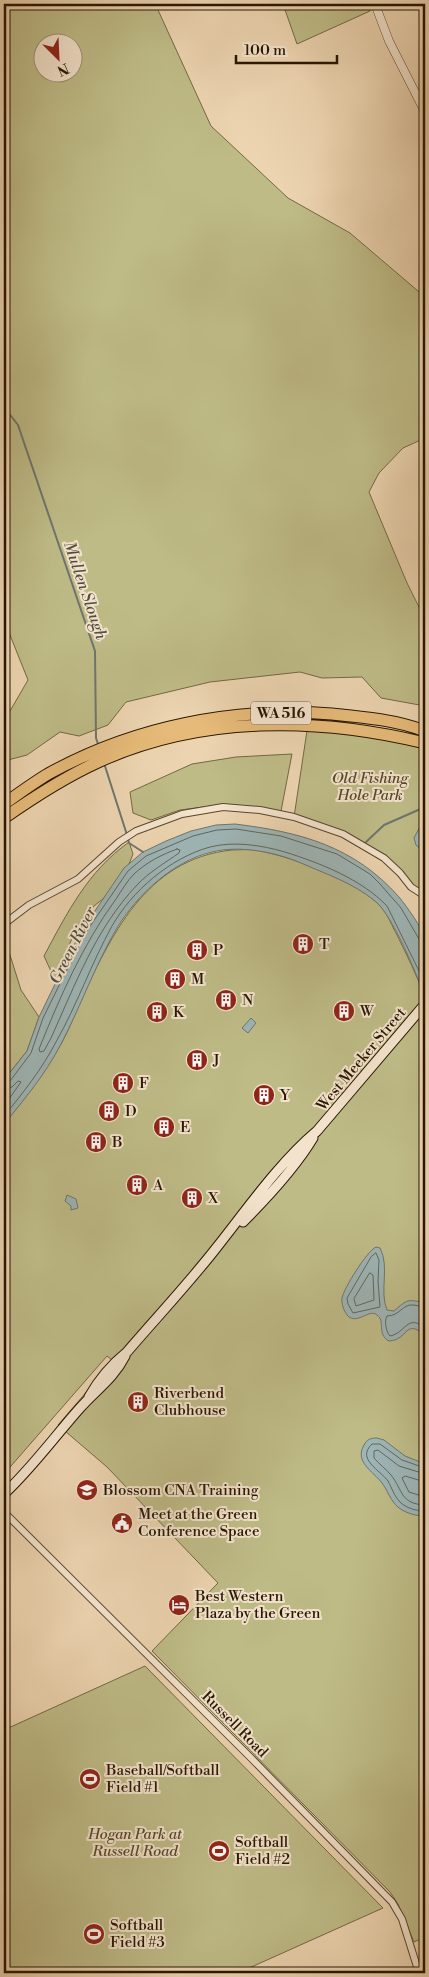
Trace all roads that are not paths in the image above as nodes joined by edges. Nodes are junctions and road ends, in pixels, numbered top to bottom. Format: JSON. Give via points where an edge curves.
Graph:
{"nodes":[{"id":1,"x":375,"y":4,"type":"edge"},
{"id":2,"x":425,"y":112,"type":"edge"},
{"id":3,"x":425,"y":731,"type":"edge"},
{"id":4,"x":138,"y":741,"type":"junction"},
{"id":5,"x":425,"y":743,"type":"edge"},
{"id":6,"x":4,"y":804,"type":"edge"},
{"id":7,"x":4,"y":818,"type":"edge"},
{"id":8,"x":425,"y":896,"type":"edge"},
{"id":9,"x":4,"y":924,"type":"edge"},
{"id":10,"x":425,"y":1004,"type":"edge"},
{"id":11,"x":317,"y":1131,"type":"junction"},
{"id":12,"x":216,"y":1248,"type":"junction"},
{"id":13,"x":4,"y":1494,"type":"edge"},
{"id":14,"x":4,"y":1512,"type":"edge"},
{"id":15,"x":419,"y":1973,"type":"edge"}],
"edges":[{"from":1,"to":2,"type":"street"},
{"from":3,"to":4,"type":"highway","number":"WA 516","via":[[359,716],[246,714],[188,722]]},
{"from":4,"to":5,"type":"highway","number":"WA 516","via":[[245,726],[308,724],[356,729]]},
{"from":4,"to":6,"type":"highway","number":"WA 516","via":[[95,751]]},
{"from":4,"to":7,"type":"highway","number":"WA 516","via":[[63,780]]},
{"from":8,"to":9,"type":"street","via":[[414,890],[391,864],[344,834],[294,817],[223,807],[182,814],[136,831],[78,879],[30,905]]},
{"from":10,"to":11,"type":"main road","name":"West Meeker Street"},
{"from":11,"to":12,"type":"main road","name":"West Meeker Street","via":[[302,1144]]},
{"from":11,"to":12,"type":"main road","name":"West Meeker Street","via":[[307,1148],[256,1208]]},
{"from":12,"to":13,"type":"main road","name":"West Meeker Street","via":[[128,1352],[112,1377],[89,1398]]},
{"from":14,"to":15,"type":"street","name":"Russell Road","via":[[392,1902],[402,1919]]}]}
